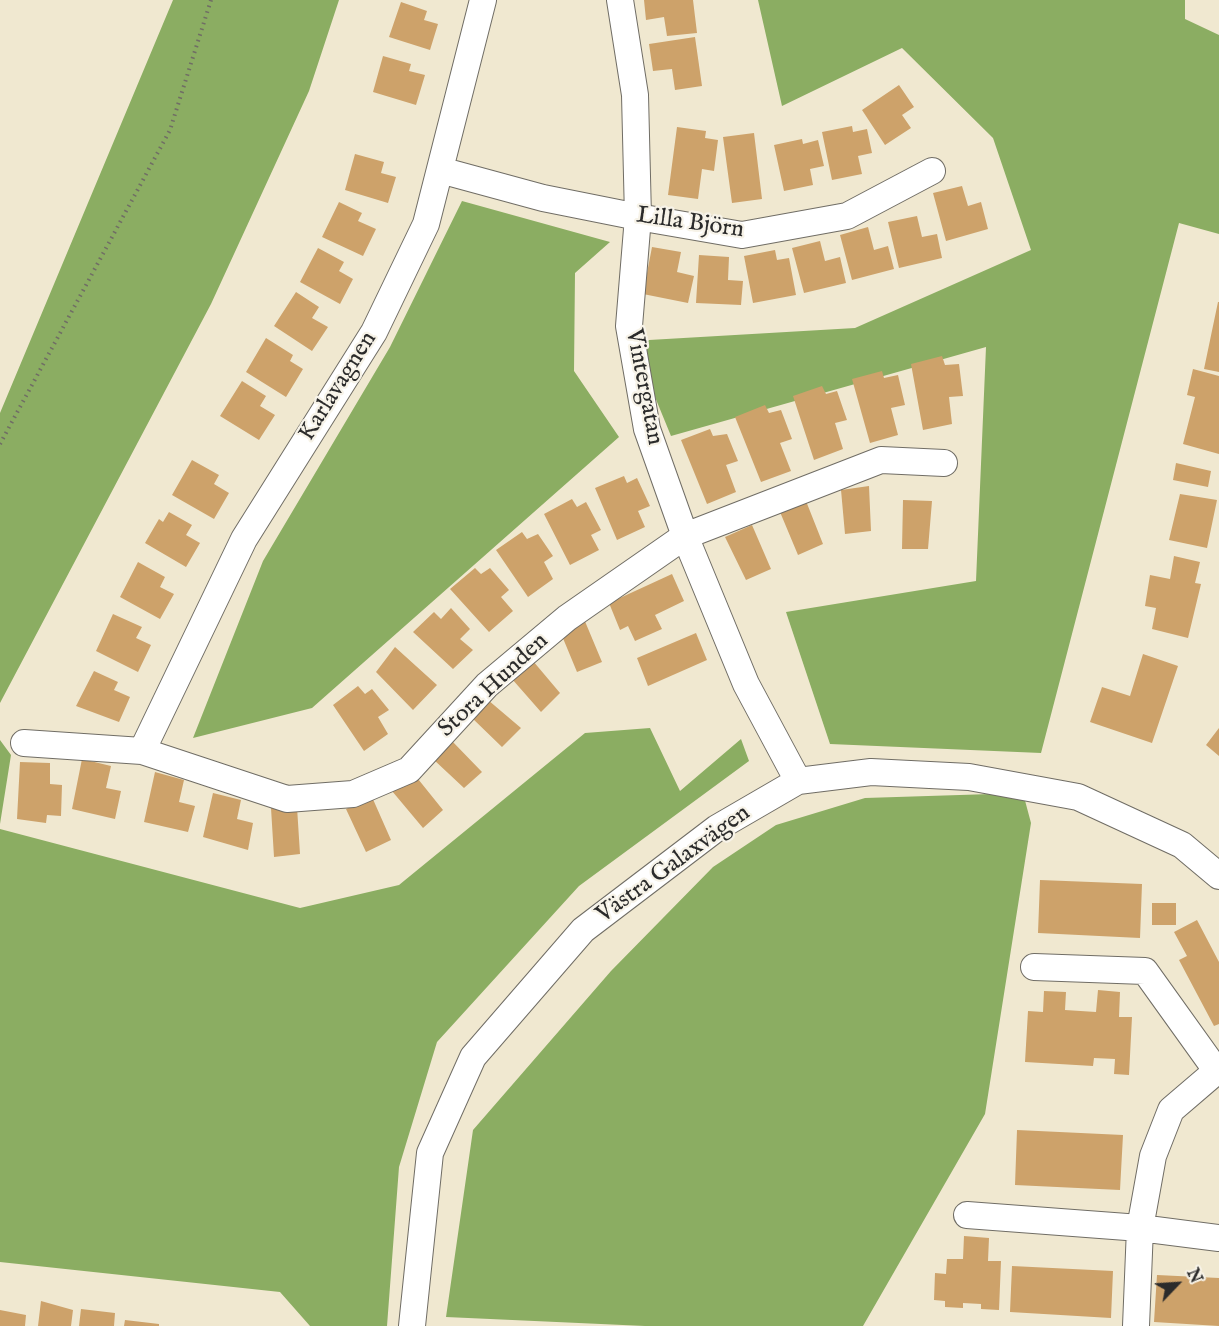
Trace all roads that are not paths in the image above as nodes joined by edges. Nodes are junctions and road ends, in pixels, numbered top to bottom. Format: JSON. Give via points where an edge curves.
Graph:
{"nodes":[{"id":1,"x":483,"y":0,"type":"edge"},
{"id":2,"x":620,"y":0,"type":"edge"},
{"id":3,"x":440,"y":170,"type":"junction"},
{"id":4,"x":932,"y":171,"type":"dead end"},
{"id":5,"x":638,"y":218,"type":"junction"},
{"id":6,"x":944,"y":463,"type":"dead end"},
{"id":7,"x":685,"y":536,"type":"junction"},
{"id":8,"x":24,"y":743,"type":"dead end"},
{"id":9,"x":142,"y":752,"type":"junction"},
{"id":10,"x":798,"y":781,"type":"junction"},
{"id":11,"x":1219,"y":876,"type":"edge"},
{"id":12,"x":1034,"y":968,"type":"dead end"},
{"id":13,"x":1218,"y":1070,"type":"edge"},
{"id":14,"x":967,"y":1215,"type":"dead end"},
{"id":15,"x":1140,"y":1228,"type":"junction"},
{"id":16,"x":1219,"y":1238,"type":"edge"},
{"id":17,"x":412,"y":1326,"type":"edge"},
{"id":18,"x":1136,"y":1326,"type":"edge"}],
"edges":[{"from":1,"to":3,"type":"street","name":"Karlavagnen"},
{"from":2,"to":5,"type":"street","name":"Vintergatan","via":[[635,95]]},
{"from":3,"to":5,"type":"street","name":"Lilla Björn"},
{"from":3,"to":9,"type":"street","name":"Karlavagnen","via":[[426,224],[374,332],[244,539]]},
{"from":4,"to":5,"type":"street","name":"Lilla Björn","via":[[847,216],[742,235]]},
{"from":5,"to":7,"type":"street","name":"Vintergatan","via":[[629,326],[647,429]]},
{"from":6,"to":7,"type":"street","name":"Stora Hunden","via":[[881,460]]},
{"from":7,"to":9,"type":"street","name":"Stora Hunden","via":[[567,618],[487,685],[409,770],[353,794],[287,799]]},
{"from":7,"to":10,"type":"street","name":"Vintergatan","via":[[746,684]]},
{"from":8,"to":9,"type":"street","name":"Stora Hunden"},
{"from":10,"to":11,"type":"street","name":"Västra Galaxvägen","via":[[871,772],[969,777],[1078,797],[1182,845]]},
{"from":10,"to":17,"type":"street","name":"Västra Galaxvägen","via":[[717,828],[584,930],[473,1058],[430,1153]]},
{"from":12,"to":13,"type":"street","via":[[1145,971]]},
{"from":13,"to":15,"type":"street","via":[[1171,1110],[1153,1156]]},
{"from":14,"to":15,"type":"street"},
{"from":15,"to":16,"type":"street"},
{"from":15,"to":18,"type":"street"}]}
